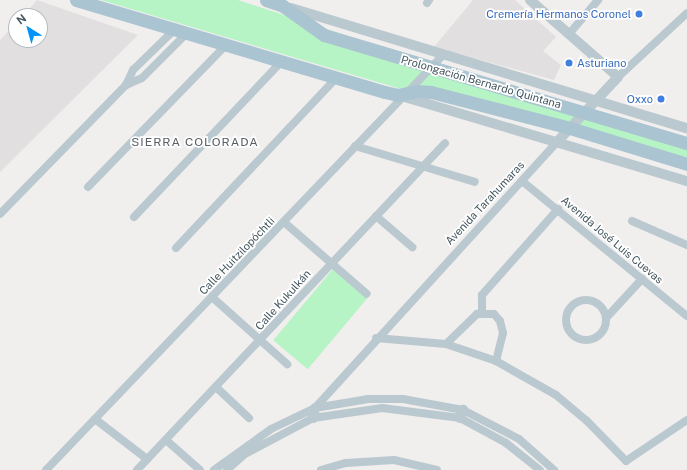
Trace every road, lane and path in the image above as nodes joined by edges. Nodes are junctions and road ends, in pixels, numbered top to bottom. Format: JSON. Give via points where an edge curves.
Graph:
{"nodes":[{"id":1,"x":76,"y":0,"type":"edge"},
{"id":2,"x":266,"y":0,"type":"edge"},
{"id":3,"x":530,"y":0,"type":"edge"},
{"id":4,"x":598,"y":0,"type":"edge"},
{"id":5,"x":283,"y":6,"type":"junction"},
{"id":6,"x":687,"y":13,"type":"edge"},
{"id":7,"x":181,"y":31,"type":"junction"},
{"id":8,"x":569,"y":34,"type":"junction"},
{"id":9,"x":228,"y":44,"type":"junction"},
{"id":10,"x":442,"y":56,"type":"junction"},
{"id":11,"x":283,"y":60,"type":"junction"},
{"id":12,"x":432,"y":68,"type":"junction"},
{"id":13,"x":337,"y":77,"type":"junction"},
{"id":14,"x":618,"y":77,"type":"junction"},
{"id":15,"x":126,"y":85,"type":"junction"},
{"id":16,"x":404,"y":95,"type":"junction"},
{"id":17,"x":598,"y":99,"type":"junction"},
{"id":18,"x":584,"y":112,"type":"junction"},
{"id":19,"x":570,"y":128,"type":"junction"},
{"id":20,"x":687,"y":128,"type":"edge"},
{"id":21,"x":557,"y":142,"type":"junction"},
{"id":22,"x":445,"y":143,"type":"dead end"},
{"id":23,"x":687,"y":143,"type":"edge"},
{"id":24,"x":355,"y":146,"type":"junction"},
{"id":25,"x":687,"y":164,"type":"edge"},
{"id":26,"x":423,"y":167,"type":"junction"},
{"id":27,"x":522,"y":181,"type":"junction"},
{"id":28,"x":687,"y":181,"type":"edge"},
{"id":29,"x":475,"y":182,"type":"dead end"},
{"id":30,"x":88,"y":187,"type":"dead end"},
{"id":31,"x":558,"y":209,"type":"junction"},
{"id":32,"x":0,"y":214,"type":"edge"},
{"id":33,"x":376,"y":216,"type":"junction"},
{"id":34,"x":134,"y":217,"type":"dead end"},
{"id":35,"x":632,"y":221,"type":"dead end"},
{"id":36,"x":284,"y":223,"type":"junction"},
{"id":37,"x":686,"y":246,"type":"edge"},
{"id":38,"x":412,"y":247,"type":"dead end"},
{"id":39,"x":176,"y":248,"type":"dead end"},
{"id":40,"x":331,"y":264,"type":"junction"},
{"id":41,"x":642,"y":279,"type":"junction"},
{"id":42,"x":367,"y":294,"type":"dead end"},
{"id":43,"x":212,"y":297,"type":"junction"},
{"id":44,"x":482,"y":312,"type":"junction"},
{"id":45,"x":687,"y":316,"type":"edge"},
{"id":46,"x":607,"y":317,"type":"junction"},
{"id":47,"x":376,"y":338,"type":"junction"},
{"id":48,"x":261,"y":340,"type":"junction"},
{"id":49,"x":446,"y":344,"type":"junction"},
{"id":50,"x":496,"y":361,"type":"junction"},
{"id":51,"x":286,"y":364,"type":"dead end"},
{"id":52,"x":217,"y":388,"type":"junction"},
{"id":53,"x":314,"y":408,"type":"junction"},
{"id":54,"x":461,"y":414,"type":"junction"},
{"id":55,"x":249,"y":418,"type":"dead end"},
{"id":56,"x":313,"y":418,"type":"junction"},
{"id":57,"x":95,"y":419,"type":"junction"},
{"id":58,"x":687,"y":420,"type":"edge"},
{"id":59,"x":166,"y":440,"type":"junction"},
{"id":60,"x":147,"y":459,"type":"junction"},
{"id":61,"x":46,"y":470,"type":"edge"},
{"id":62,"x":137,"y":470,"type":"edge"},
{"id":63,"x":200,"y":470,"type":"edge"},
{"id":64,"x":214,"y":470,"type":"edge"},
{"id":65,"x":227,"y":470,"type":"edge"},
{"id":66,"x":321,"y":470,"type":"edge"},
{"id":67,"x":437,"y":470,"type":"edge"},
{"id":68,"x":540,"y":470,"type":"edge"},
{"id":69,"x":554,"y":470,"type":"edge"}],
"edges":[{"from":1,"to":7,"type":"main road","name":"Prolongación Bernardo Quintana"},
{"from":2,"to":5,"type":"main road","name":"Prolongación Bernardo Quintana"},
{"from":3,"to":8,"type":"street"},
{"from":4,"to":8,"type":"street"},
{"from":5,"to":10,"type":"street","name":"Prolongación Bernardo Quintana"},
{"from":5,"to":12,"type":"main road","name":"Prolongación Bernardo Quintana","via":[[324,35]]},
{"from":6,"to":14,"type":"street","name":"Avenida Tarahumaras"},
{"from":7,"to":9,"type":"main road","name":"Prolongación Bernardo Quintana"},
{"from":7,"to":15,"type":"street","via":[[133,70]]},
{"from":7,"to":15,"type":"street","via":[[142,78]]},
{"from":8,"to":14,"type":"street"},
{"from":9,"to":11,"type":"main road","name":"Prolongación Bernardo Quintana"},
{"from":9,"to":30,"type":"street"},
{"from":10,"to":12,"type":"street","name":"Calle Huitzilopóchtli"},
{"from":10,"to":17,"type":"street","name":"Prolongación Bernardo Quintana"},
{"from":11,"to":13,"type":"main road","name":"Prolongación Bernardo Quintana"},
{"from":11,"to":34,"type":"street"},
{"from":12,"to":16,"type":"street","name":"Calle Huitzilopóchtli"},
{"from":12,"to":18,"type":"main road","name":"Prolongación Bernardo Quintana"},
{"from":13,"to":16,"type":"main road","name":"Prolongación Bernardo Quintana"},
{"from":13,"to":39,"type":"street"},
{"from":14,"to":17,"type":"street","name":"Avenida Tarahumaras"},
{"from":15,"to":32,"type":"street"},
{"from":16,"to":19,"type":"main road","name":"Prolongación Bernardo Quintana","via":[[431,92]]},
{"from":16,"to":21,"type":"street","name":"Prolongación Bernardo Quintana"},
{"from":16,"to":24,"type":"street","name":"Calle Huitzilopóchtli"},
{"from":17,"to":18,"type":"street","name":"Avenida Tarahumaras"},
{"from":17,"to":20,"type":"street","name":"Prolongación Bernardo Quintana"},
{"from":18,"to":19,"type":"street","name":"Avenida Tarahumaras"},
{"from":18,"to":23,"type":"main road","name":"Prolongación Bernardo Quintana"},
{"from":19,"to":21,"type":"street","name":"Avenida Tarahumaras"},
{"from":19,"to":25,"type":"main road","name":"Prolongación Bernardo Quintana"},
{"from":21,"to":27,"type":"street","name":"Avenida Tarahumaras"},
{"from":21,"to":28,"type":"street","name":"Prolongación Bernardo Quintana"},
{"from":22,"to":26,"type":"street","name":"Calle Kukulkán"},
{"from":24,"to":26,"type":"street"},
{"from":24,"to":36,"type":"street","name":"Calle Huitzilopóchtli"},
{"from":26,"to":29,"type":"street"},
{"from":26,"to":33,"type":"street","name":"Calle Kukulkán"},
{"from":27,"to":31,"type":"street","name":"Avenida José Luis Cuevas"},
{"from":27,"to":47,"type":"street","name":"Avenida Tarahumaras"},
{"from":31,"to":41,"type":"street","name":"Avenida José Luis Cuevas"},
{"from":31,"to":44,"type":"street","via":[[482,294]]},
{"from":33,"to":38,"type":"street"},
{"from":33,"to":40,"type":"street","name":"Calle Kukulkán"},
{"from":35,"to":37,"type":"street"},
{"from":36,"to":40,"type":"street"},
{"from":36,"to":43,"type":"street","name":"Calle Huitzilopóchtli"},
{"from":40,"to":42,"type":"street"},
{"from":40,"to":48,"type":"street","name":"Calle Kukulkán"},
{"from":41,"to":45,"type":"street","name":"Avenida José Luis Cuevas"},
{"from":41,"to":46,"type":"street"},
{"from":43,"to":48,"type":"street"},
{"from":43,"to":57,"type":"street","name":"Calle Huitzilopóchtli"},
{"from":44,"to":49,"type":"street","via":[[465,323]]},
{"from":44,"to":50,"type":"street","via":[[494,314],[502,328],[502,342]]},
{"from":46,"to":46,"type":"street","via":[[595,301],[582,300],[571,306],[567,326],[574,336],[594,339],[604,330]]},
{"from":47,"to":49,"type":"street"},
{"from":47,"to":53,"type":"street","name":"Avenida Tarahumaras"},
{"from":48,"to":51,"type":"street"},
{"from":48,"to":52,"type":"street","name":"Calle Kukulkán"},
{"from":49,"to":50,"type":"street"},
{"from":50,"to":58,"type":"street","via":[[556,395],[587,421],[626,461]]},
{"from":52,"to":55,"type":"street"},
{"from":52,"to":59,"type":"street","name":"Calle Kukulkán"},
{"from":53,"to":54,"type":"street","via":[[368,399],[403,399]]},
{"from":53,"to":56,"type":"street"},
{"from":53,"to":64,"type":"street","via":[[271,429]]},
{"from":54,"to":56,"type":"street","via":[[382,408]]},
{"from":54,"to":68,"type":"street","via":[[506,443]]},
{"from":54,"to":69,"type":"street","via":[[519,439]]},
{"from":56,"to":65,"type":"street","via":[[245,454]]},
{"from":57,"to":60,"type":"street"},
{"from":57,"to":61,"type":"street","name":"Calle Huitzilopóchtli"},
{"from":59,"to":60,"type":"street","name":"Calle Kukulkán"},
{"from":59,"to":63,"type":"street"},
{"from":60,"to":62,"type":"street","name":"Calle Kukulkán"},
{"from":66,"to":67,"type":"street","via":[[346,463],[394,460]]}]}
